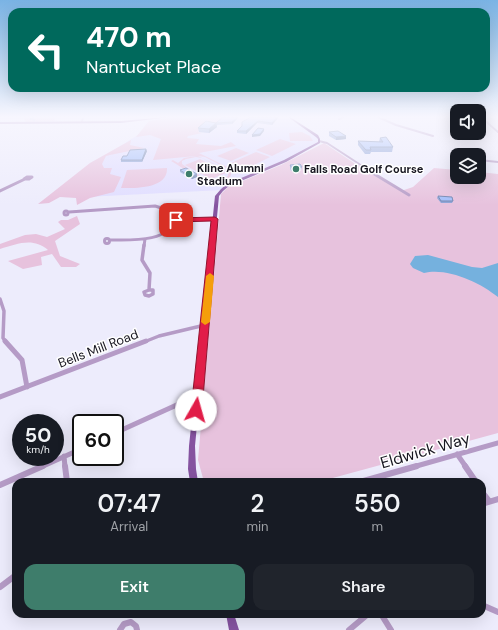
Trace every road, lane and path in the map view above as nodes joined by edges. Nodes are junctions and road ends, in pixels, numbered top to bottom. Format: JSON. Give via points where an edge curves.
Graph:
{"nodes":[{"id":1,"x":312,"y":146,"type":"edge"},
{"id":2,"x":332,"y":146,"type":"edge"},
{"id":3,"x":486,"y":161,"type":"edge"},
{"id":4,"x":498,"y":162,"type":"edge"},
{"id":5,"x":25,"y":180,"type":"dead end"},
{"id":6,"x":0,"y":191,"type":"edge"},
{"id":7,"x":409,"y":195,"type":"dead end"},
{"id":8,"x":69,"y":212,"type":"dead end"},
{"id":9,"x":215,"y":219,"type":"junction"},
{"id":10,"x":176,"y":220,"type":"junction"},
{"id":11,"x":145,"y":238,"type":"junction"},
{"id":12,"x":110,"y":240,"type":"dead end"},
{"id":13,"x":149,"y":290,"type":"dead end"},
{"id":14,"x":0,"y":299,"type":"edge"},
{"id":15,"x":2,"y":325,"type":"edge"},
{"id":16,"x":205,"y":325,"type":"junction"},
{"id":17,"x":27,"y":387,"type":"junction"},
{"id":18,"x":0,"y":397,"type":"edge"},
{"id":19,"x":198,"y":398,"type":"junction"},
{"id":20,"x":124,"y":429,"type":"edge"},
{"id":21,"x":498,"y":443,"type":"edge"},
{"id":22,"x":72,"y":452,"type":"edge"},
{"id":23,"x":457,"y":454,"type":"junction"},
{"id":24,"x":64,"y":456,"type":"joint"},
{"id":25,"x":42,"y":466,"type":"edge"},
{"id":26,"x":15,"y":478,"type":"edge"},
{"id":27,"x":67,"y":478,"type":"edge"},
{"id":28,"x":193,"y":478,"type":"edge"},
{"id":29,"x":374,"y":478,"type":"edge"},
{"id":30,"x":473,"y":478,"type":"edge"},
{"id":31,"x":12,"y":480,"type":"edge"},
{"id":32,"x":0,"y":485,"type":"edge"},
{"id":33,"x":486,"y":497,"type":"edge"},
{"id":34,"x":498,"y":499,"type":"edge"},
{"id":35,"x":489,"y":501,"type":"junction"},
{"id":36,"x":486,"y":502,"type":"edge"},
{"id":37,"x":12,"y":578,"type":"edge"},
{"id":38,"x":0,"y":587,"type":"edge"},
{"id":39,"x":486,"y":607,"type":"edge"},
{"id":40,"x":498,"y":614,"type":"edge"},
{"id":41,"x":231,"y":618,"type":"edge"},
{"id":42,"x":363,"y":618,"type":"edge"},
{"id":43,"x":383,"y":618,"type":"edge"},
{"id":44,"x":120,"y":630,"type":"edge"},
{"id":45,"x":137,"y":630,"type":"edge"},
{"id":46,"x":234,"y":630,"type":"edge"},
{"id":47,"x":349,"y":630,"type":"edge"},
{"id":48,"x":391,"y":630,"type":"edge"}],
"edges":[{"from":1,"to":9,"type":"main road","via":[[225,188],[218,196]]},
{"from":2,"to":7,"type":"street"},
{"from":3,"to":4,"type":"street"},
{"from":5,"to":6,"type":"street"},
{"from":8,"to":10,"type":"street","via":[[154,206],[168,210],[174,214]]},
{"from":9,"to":10,"type":"street"},
{"from":9,"to":16,"type":"main road"},
{"from":10,"to":11,"type":"street","via":[[168,231]]},
{"from":11,"to":12,"type":"street"},
{"from":11,"to":13,"type":"street","via":[[142,262],[150,273]]},
{"from":14,"to":15,"type":"street","via":[[4,311]]},
{"from":15,"to":17,"type":"street","via":[[4,340],[22,360]]},
{"from":16,"to":17,"type":"street","name":"Bells Mill Road","via":[[159,336]]},
{"from":16,"to":19,"type":"main road"},
{"from":17,"to":18,"type":"street","name":"Bells Mill Road"},
{"from":19,"to":20,"type":"street"},
{"from":19,"to":28,"type":"main road","via":[[192,446]]},
{"from":21,"to":23,"type":"street","name":"Eldwick Way"},
{"from":22,"to":24,"type":"street"},
{"from":23,"to":29,"type":"street","name":"Eldwick Way"},
{"from":23,"to":30,"type":"street"},
{"from":24,"to":27,"type":"street"},
{"from":25,"to":26,"type":"street"},
{"from":31,"to":32,"type":"street"},
{"from":33,"to":35,"type":"street"},
{"from":34,"to":35,"type":"street"},
{"from":35,"to":36,"type":"street"},
{"from":37,"to":38,"type":"street"},
{"from":39,"to":40,"type":"street"},
{"from":41,"to":46,"type":"main road"},
{"from":42,"to":47,"type":"street"},
{"from":43,"to":48,"type":"street"},
{"from":44,"to":45,"type":"street","via":[[124,624],[131,622]]}]}
